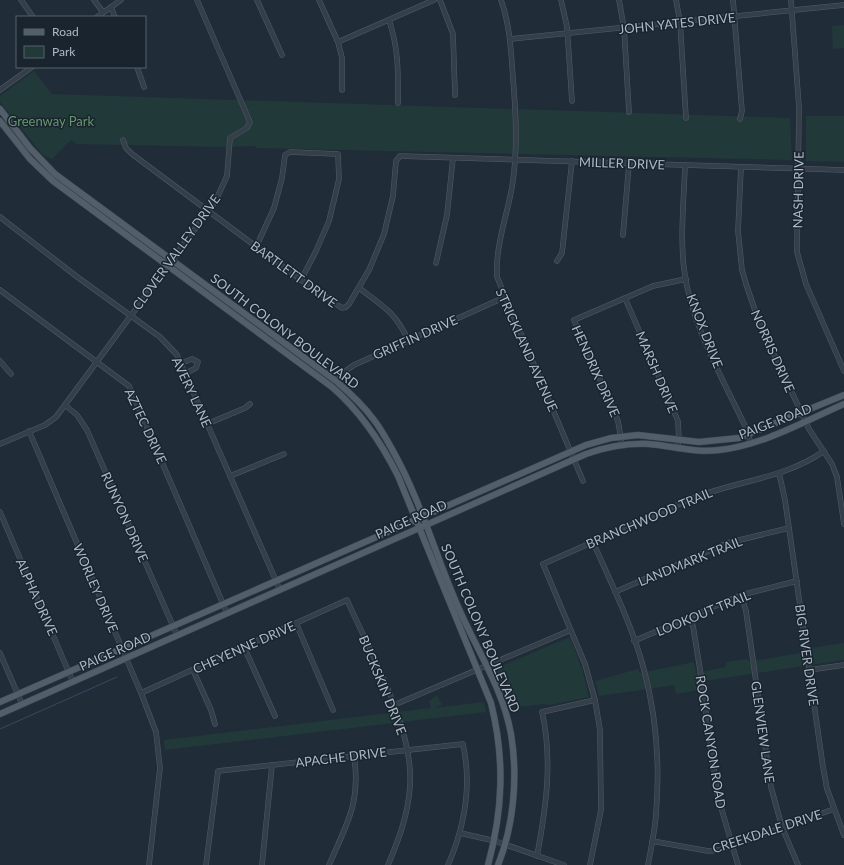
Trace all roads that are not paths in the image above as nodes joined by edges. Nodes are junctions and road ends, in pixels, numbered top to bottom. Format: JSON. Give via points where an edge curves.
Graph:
{"nodes":[{"id":1,"x":21,"y":0,"type":"edge"},
{"id":2,"x":94,"y":0,"type":"edge"},
{"id":3,"x":121,"y":0,"type":"edge"},
{"id":4,"x":196,"y":0,"type":"edge"},
{"id":5,"x":257,"y":0,"type":"edge"},
{"id":6,"x":319,"y":0,"type":"edge"},
{"id":7,"x":434,"y":0,"type":"edge"},
{"id":8,"x":440,"y":0,"type":"edge"},
{"id":9,"x":501,"y":0,"type":"edge"},
{"id":10,"x":561,"y":0,"type":"edge"},
{"id":11,"x":619,"y":0,"type":"edge"},
{"id":12,"x":676,"y":0,"type":"edge"},
{"id":13,"x":733,"y":0,"type":"edge"},
{"id":14,"x":791,"y":0,"type":"edge"},
{"id":15,"x":844,"y":5,"type":"edge"},
{"id":16,"x":111,"y":7,"type":"junction"},
{"id":17,"x":792,"y":10,"type":"junction"},
{"id":18,"x":103,"y":12,"type":"junction"},
{"id":19,"x":32,"y":16,"type":"edge"},
{"id":20,"x":98,"y":16,"type":"edge"},
{"id":21,"x":116,"y":16,"type":"edge"},
{"id":22,"x":735,"y":16,"type":"junction"},
{"id":23,"x":389,"y":20,"type":"junction"},
{"id":24,"x":680,"y":22,"type":"junction"},
{"id":25,"x":624,"y":28,"type":"junction"},
{"id":26,"x":568,"y":34,"type":"junction"},
{"id":27,"x":510,"y":39,"type":"junction"},
{"id":28,"x":338,"y":42,"type":"junction"},
{"id":29,"x":282,"y":54,"type":"dead end"},
{"id":30,"x":31,"y":68,"type":"edge"},
{"id":31,"x":137,"y":68,"type":"edge"},
{"id":32,"x":144,"y":87,"type":"dead end"},
{"id":33,"x":0,"y":90,"type":"edge"},
{"id":34,"x":342,"y":90,"type":"dead end"},
{"id":35,"x":455,"y":95,"type":"dead end"},
{"id":36,"x":572,"y":101,"type":"dead end"},
{"id":37,"x":398,"y":103,"type":"dead end"},
{"id":38,"x":0,"y":109,"type":"edge"},
{"id":39,"x":629,"y":112,"type":"dead end"},
{"id":40,"x":686,"y":118,"type":"dead end"},
{"id":41,"x":740,"y":119,"type":"dead end"},
{"id":42,"x":0,"y":121,"type":"edge"},
{"id":43,"x":123,"y":140,"type":"dead end"},
{"id":44,"x":400,"y":156,"type":"joint"},
{"id":45,"x":453,"y":158,"type":"junction"},
{"id":46,"x":516,"y":160,"type":"junction"},
{"id":47,"x":572,"y":161,"type":"junction"},
{"id":48,"x":629,"y":164,"type":"junction"},
{"id":49,"x":685,"y":165,"type":"junction"},
{"id":50,"x":741,"y":167,"type":"junction"},
{"id":51,"x":798,"y":169,"type":"junction"},
{"id":52,"x":844,"y":170,"type":"edge"},
{"id":53,"x":208,"y":211,"type":"junction"},
{"id":54,"x":0,"y":217,"type":"edge"},
{"id":55,"x":623,"y":235,"type":"dead end"},
{"id":56,"x":256,"y":247,"type":"junction"},
{"id":57,"x":172,"y":260,"type":"junction"},
{"id":58,"x":557,"y":261,"type":"dead end"},
{"id":59,"x":436,"y":263,"type":"dead end"},
{"id":60,"x":168,"y":266,"type":"junction"},
{"id":61,"x":686,"y":279,"type":"junction"},
{"id":62,"x":301,"y":280,"type":"junction"},
{"id":63,"x":359,"y":288,"type":"junction"},
{"id":64,"x":0,"y":290,"type":"edge"},
{"id":65,"x":505,"y":298,"type":"junction"},
{"id":66,"x":625,"y":298,"type":"junction"},
{"id":67,"x":130,"y":316,"type":"junction"},
{"id":68,"x":269,"y":331,"type":"junction"},
{"id":69,"x":264,"y":337,"type":"junction"},
{"id":70,"x":408,"y":340,"type":"junction"},
{"id":71,"x":0,"y":361,"type":"edge"},
{"id":72,"x":97,"y":362,"type":"junction"},
{"id":73,"x":181,"y":363,"type":"junction"},
{"id":74,"x":844,"y":371,"type":"edge"},
{"id":75,"x":186,"y":373,"type":"junction"},
{"id":76,"x":11,"y":374,"type":"dead end"},
{"id":77,"x":336,"y":381,"type":"junction"},
{"id":78,"x":332,"y":387,"type":"junction"},
{"id":79,"x":844,"y":395,"type":"edge"},
{"id":80,"x":250,"y":404,"type":"dead end"},
{"id":81,"x":844,"y":404,"type":"edge"},
{"id":82,"x":65,"y":405,"type":"junction"},
{"id":83,"x":364,"y":408,"type":"junction"},
{"id":84,"x":802,"y":413,"type":"junction"},
{"id":85,"x":362,"y":417,"type":"junction"},
{"id":86,"x":806,"y":421,"type":"junction"},
{"id":87,"x":207,"y":424,"type":"junction"},
{"id":88,"x":29,"y":432,"type":"junction"},
{"id":89,"x":749,"y":435,"type":"junction"},
{"id":90,"x":621,"y":436,"type":"junction"},
{"id":91,"x":385,"y":437,"type":"junction"},
{"id":92,"x":379,"y":441,"type":"junction"},
{"id":93,"x":679,"y":441,"type":"junction"},
{"id":94,"x":0,"y":444,"type":"edge"},
{"id":95,"x":751,"y":444,"type":"junction"},
{"id":96,"x":622,"y":445,"type":"junction"},
{"id":97,"x":677,"y":448,"type":"junction"},
{"id":98,"x":571,"y":451,"type":"junction"},
{"id":99,"x":824,"y":451,"type":"junction"},
{"id":100,"x":284,"y":454,"type":"dead end"},
{"id":101,"x":575,"y":459,"type":"junction"},
{"id":102,"x":779,"y":473,"type":"junction"},
{"id":103,"x":230,"y":476,"type":"junction"},
{"id":104,"x":583,"y":481,"type":"dead end"},
{"id":105,"x":495,"y":485,"type":"junction"},
{"id":106,"x":498,"y":493,"type":"junction"},
{"id":107,"x":0,"y":512,"type":"edge"},
{"id":108,"x":423,"y":516,"type":"junction"},
{"id":109,"x":416,"y":519,"type":"junction"},
{"id":110,"x":844,"y":524,"type":"edge"},
{"id":111,"x":427,"y":525,"type":"junction"},
{"id":112,"x":420,"y":528,"type":"junction"},
{"id":113,"x":789,"y":528,"type":"junction"},
{"id":114,"x":593,"y":542,"type":"junction"},
{"id":115,"x":360,"y":544,"type":"junction"},
{"id":116,"x":365,"y":552,"type":"junction"},
{"id":117,"x":444,"y":572,"type":"junction"},
{"id":118,"x":439,"y":580,"type":"junction"},
{"id":119,"x":276,"y":581,"type":"junction"},
{"id":120,"x":797,"y":581,"type":"junction"},
{"id":121,"x":280,"y":590,"type":"junction"},
{"id":122,"x":615,"y":592,"type":"junction"},
{"id":123,"x":741,"y":595,"type":"junction"},
{"id":124,"x":347,"y":600,"type":"joint"},
{"id":125,"x":223,"y":603,"type":"junction"},
{"id":126,"x":460,"y":610,"type":"junction"},
{"id":127,"x":227,"y":613,"type":"junction"},
{"id":128,"x":453,"y":613,"type":"junction"},
{"id":129,"x":689,"y":618,"type":"junction"},
{"id":130,"x":296,"y":623,"type":"junction"},
{"id":131,"x":173,"y":626,"type":"junction"},
{"id":132,"x":572,"y":630,"type":"junction"},
{"id":133,"x":177,"y":635,"type":"junction"},
{"id":134,"x":634,"y":641,"type":"junction"},
{"id":135,"x":244,"y":647,"type":"junction"},
{"id":136,"x":123,"y":649,"type":"junction"},
{"id":137,"x":0,"y":653,"type":"edge"},
{"id":138,"x":126,"y":658,"type":"junction"},
{"id":139,"x":844,"y":665,"type":"edge"},
{"id":140,"x":487,"y":667,"type":"junction"},
{"id":141,"x":193,"y":670,"type":"junction"},
{"id":142,"x":478,"y":670,"type":"junction"},
{"id":143,"x":809,"y":670,"type":"junction"},
{"id":144,"x":69,"y":672,"type":"junction"},
{"id":145,"x":73,"y":682,"type":"junction"},
{"id":146,"x":141,"y":693,"type":"junction"},
{"id":147,"x":18,"y":695,"type":"junction"},
{"id":148,"x":595,"y":700,"type":"junction"},
{"id":149,"x":0,"y":702,"type":"edge"},
{"id":150,"x":22,"y":704,"type":"junction"},
{"id":151,"x":394,"y":705,"type":"junction"},
{"id":152,"x":333,"y":710,"type":"dead end"},
{"id":153,"x":0,"y":714,"type":"edge"},
{"id":154,"x":274,"y":716,"type":"dead end"},
{"id":155,"x":215,"y":724,"type":"dead end"},
{"id":156,"x":408,"y":749,"type":"junction"},
{"id":157,"x":354,"y":756,"type":"junction"},
{"id":158,"x":272,"y":765,"type":"junction"},
{"id":159,"x":834,"y":809,"type":"junction"},
{"id":160,"x":782,"y":828,"type":"junction"},
{"id":161,"x":460,"y":832,"type":"junction"},
{"id":162,"x":844,"y":835,"type":"edge"},
{"id":163,"x":494,"y":841,"type":"junction"},
{"id":164,"x":652,"y":842,"type":"junction"},
{"id":165,"x":505,"y":844,"type":"junction"},
{"id":166,"x":731,"y":845,"type":"junction"},
{"id":167,"x":537,"y":856,"type":"junction"},
{"id":168,"x":149,"y":865,"type":"edge"},
{"id":169,"x":206,"y":865,"type":"edge"},
{"id":170,"x":262,"y":865,"type":"edge"},
{"id":171,"x":329,"y":865,"type":"edge"},
{"id":172,"x":388,"y":865,"type":"edge"},
{"id":173,"x":448,"y":865,"type":"edge"},
{"id":174,"x":488,"y":865,"type":"edge"},
{"id":175,"x":498,"y":865,"type":"edge"},
{"id":176,"x":564,"y":865,"type":"edge"},
{"id":177,"x":590,"y":865,"type":"edge"},
{"id":178,"x":648,"y":865,"type":"edge"},
{"id":179,"x":738,"y":865,"type":"edge"},
{"id":180,"x":798,"y":865,"type":"edge"}],
"edges":[{"from":1,"to":19,"type":"street"},
{"from":2,"to":18,"type":"street"},
{"from":3,"to":16,"type":"street"},
{"from":4,"to":53,"type":"street","name":"CLOVER VALLEY DRIVE","via":[[250,122],[246,128],[230,138],[226,176],[220,194]]},
{"from":5,"to":29,"type":"street"},
{"from":6,"to":28,"type":"street"},
{"from":7,"to":23,"type":"street"},
{"from":8,"to":35,"type":"street","via":[[453,34]]},
{"from":9,"to":27,"type":"street","name":"STRICKLAND AVENUE"},
{"from":10,"to":26,"type":"street"},
{"from":11,"to":25,"type":"street"},
{"from":12,"to":24,"type":"street"},
{"from":13,"to":22,"type":"street"},
{"from":14,"to":17,"type":"street","name":"NASH DRIVE"},
{"from":15,"to":17,"type":"street","name":"JOHN YATES DRIVE"},
{"from":16,"to":18,"type":"street"},
{"from":16,"to":21,"type":"street"},
{"from":17,"to":22,"type":"street","name":"JOHN YATES DRIVE"},
{"from":17,"to":51,"type":"street","name":"NASH DRIVE","via":[[799,107]]},
{"from":18,"to":20,"type":"street"},
{"from":22,"to":24,"type":"street","name":"JOHN YATES DRIVE"},
{"from":22,"to":41,"type":"street","via":[[742,111]]},
{"from":23,"to":28,"type":"street"},
{"from":23,"to":37,"type":"street","via":[[398,58]]},
{"from":24,"to":25,"type":"street","name":"JOHN YATES DRIVE"},
{"from":24,"to":40,"type":"street"},
{"from":25,"to":26,"type":"street","name":"JOHN YATES DRIVE"},
{"from":25,"to":39,"type":"street"},
{"from":26,"to":27,"type":"street","name":"JOHN YATES DRIVE"},
{"from":26,"to":36,"type":"street"},
{"from":27,"to":46,"type":"street","name":"STRICKLAND AVENUE","via":[[518,134]]},
{"from":28,"to":34,"type":"street","via":[[343,62]]},
{"from":30,"to":33,"type":"street"},
{"from":31,"to":32,"type":"street"},
{"from":38,"to":57,"type":"main road","name":"SOUTH COLONY BOULEVARD","via":[[30,148],[55,174]]},
{"from":42,"to":60,"type":"main road","name":"SOUTH COLONY BOULEVARD","via":[[30,159],[53,181]]},
{"from":43,"to":53,"type":"street","name":"BARTLETT DRIVE","via":[[132,154]]},
{"from":44,"to":45,"type":"street","name":"MILLER DRIVE"},
{"from":44,"to":63,"type":"street","name":"BARTLETT DRIVE","via":[[396,161],[387,224]]},
{"from":45,"to":46,"type":"street","name":"MILLER DRIVE"},
{"from":45,"to":59,"type":"street","via":[[447,214]]},
{"from":46,"to":47,"type":"street","name":"MILLER DRIVE"},
{"from":46,"to":65,"type":"street","name":"STRICKLAND AVENUE","via":[[496,266],[498,283]]},
{"from":47,"to":48,"type":"street","name":"MILLER DRIVE"},
{"from":47,"to":58,"type":"street","via":[[562,253]]},
{"from":48,"to":49,"type":"street","name":"MILLER DRIVE"},
{"from":48,"to":55,"type":"street"},
{"from":49,"to":50,"type":"street","name":"MILLER DRIVE"},
{"from":49,"to":61,"type":"street","name":"KNOX DRIVE","via":[[683,235]]},
{"from":50,"to":51,"type":"street","name":"MILLER DRIVE"},
{"from":50,"to":84,"type":"street","name":"NORRIS DRIVE","via":[[738,231],[742,270],[759,322]]},
{"from":51,"to":52,"type":"street","name":"MILLER DRIVE"},
{"from":51,"to":74,"type":"street","name":"NASH DRIVE","via":[[797,241],[801,271]]},
{"from":53,"to":56,"type":"street","name":"BARTLETT DRIVE"},
{"from":53,"to":57,"type":"street","name":"CLOVER VALLEY DRIVE"},
{"from":54,"to":67,"type":"street","name":"AVERY LANE"},
{"from":56,"to":62,"type":"street","name":"BARTLETT DRIVE"},
{"from":56,"to":62,"type":"street","via":[[274,208],[285,155],[290,152],[338,154],[340,157],[337,189],[329,221]]},
{"from":57,"to":60,"type":"street","name":"CLOVER VALLEY DRIVE"},
{"from":57,"to":68,"type":"main road","name":"SOUTH COLONY BOULEVARD"},
{"from":60,"to":67,"type":"street","name":"CLOVER VALLEY DRIVE"},
{"from":60,"to":69,"type":"main road","name":"SOUTH COLONY BOULEVARD"},
{"from":61,"to":66,"type":"street","name":"HENDRIX DRIVE","via":[[653,286]]},
{"from":61,"to":89,"type":"street","name":"KNOX DRIVE","via":[[706,342]]},
{"from":62,"to":63,"type":"street","name":"BARTLETT DRIVE","via":[[342,308],[349,304]]},
{"from":63,"to":70,"type":"street","via":[[397,319]]},
{"from":64,"to":72,"type":"street","name":"AZTEC DRIVE"},
{"from":65,"to":70,"type":"street","name":"GRIFFIN DRIVE"},
{"from":65,"to":98,"type":"street","name":"STRICKLAND AVENUE"},
{"from":66,"to":90,"type":"street","name":"HENDRIX DRIVE","via":[[574,320],[618,421]]},
{"from":66,"to":93,"type":"street","name":"MARSH DRIVE","via":[[675,411]]},
{"from":67,"to":72,"type":"street","name":"CLOVER VALLEY DRIVE"},
{"from":67,"to":73,"type":"street","name":"AVERY LANE","via":[[166,342]]},
{"from":68,"to":69,"type":"main road"},
{"from":68,"to":77,"type":"main road","name":"SOUTH COLONY BOULEVARD"},
{"from":69,"to":78,"type":"main road","name":"SOUTH COLONY BOULEVARD"},
{"from":70,"to":77,"type":"street","name":"GRIFFIN DRIVE","via":[[354,365]]},
{"from":71,"to":76,"type":"street"},
{"from":72,"to":82,"type":"street","name":"CLOVER VALLEY DRIVE"},
{"from":72,"to":125,"type":"street","name":"AZTEC DRIVE","via":[[126,383],[132,392]]},
{"from":73,"to":75,"type":"street","name":"AVERY LANE"},
{"from":73,"to":75,"type":"street","via":[[192,358],[198,362],[198,367]]},
{"from":75,"to":87,"type":"street","name":"AVERY LANE"},
{"from":77,"to":78,"type":"street","name":"GRIFFIN DRIVE"},
{"from":77,"to":83,"type":"main road","name":"SOUTH COLONY BOULEVARD"},
{"from":78,"to":85,"type":"main road","name":"SOUTH COLONY BOULEVARD"},
{"from":79,"to":84,"type":"main road","name":"PAIGE ROAD"},
{"from":80,"to":87,"type":"street"},
{"from":81,"to":86,"type":"main road","name":"PAIGE ROAD"},
{"from":82,"to":88,"type":"street","name":"CLOVER VALLEY DRIVE","via":[[51,421]]},
{"from":82,"to":131,"type":"street","name":"RUNYON DRIVE","via":[[77,414],[87,430]]},
{"from":83,"to":85,"type":"main road"},
{"from":83,"to":91,"type":"main road","name":"SOUTH COLONY BOULEVARD"},
{"from":84,"to":86,"type":"street","name":"NORRIS DRIVE"},
{"from":84,"to":89,"type":"main road","name":"PAIGE ROAD"},
{"from":85,"to":92,"type":"main road","name":"SOUTH COLONY BOULEVARD"},
{"from":86,"to":95,"type":"main road","name":"PAIGE ROAD"},
{"from":86,"to":99,"type":"street","name":"NORRIS DRIVE"},
{"from":87,"to":103,"type":"street","name":"AVERY LANE"},
{"from":88,"to":94,"type":"street","name":"CLOVER VALLEY DRIVE"},
{"from":88,"to":136,"type":"street","name":"WORLEY DRIVE"},
{"from":89,"to":93,"type":"main road","name":"PAIGE ROAD","via":[[719,441]]},
{"from":89,"to":95,"type":"street","name":"KNOX DRIVE"},
{"from":90,"to":93,"type":"main road","name":"PAIGE ROAD","via":[[650,435]]},
{"from":90,"to":96,"type":"street","name":"HENDRIX DRIVE"},
{"from":90,"to":98,"type":"main road","name":"PAIGE ROAD"},
{"from":91,"to":92,"type":"main road"},
{"from":91,"to":108,"type":"main road","name":"SOUTH COLONY BOULEVARD"},
{"from":92,"to":109,"type":"main road","name":"SOUTH COLONY BOULEVARD","via":[[398,476]]},
{"from":93,"to":97,"type":"street","name":"MARSH DRIVE"},
{"from":95,"to":97,"type":"main road","name":"PAIGE ROAD","via":[[718,450]]},
{"from":96,"to":97,"type":"main road","name":"PAIGE ROAD","via":[[650,444]]},
{"from":96,"to":101,"type":"main road","name":"PAIGE ROAD","via":[[604,448]]},
{"from":98,"to":101,"type":"street","name":"STRICKLAND AVENUE"},
{"from":98,"to":105,"type":"main road","name":"PAIGE ROAD"},
{"from":99,"to":102,"type":"street","name":"BRANCHWOOD TRAIL","via":[[812,460]]},
{"from":99,"to":110,"type":"street","name":"NORRIS DRIVE","via":[[837,477]]},
{"from":100,"to":103,"type":"street"},
{"from":101,"to":104,"type":"street","name":"STRICKLAND AVENUE"},
{"from":101,"to":106,"type":"main road","name":"PAIGE ROAD"},
{"from":102,"to":113,"type":"street","name":"BIG RIVER DRIVE"},
{"from":102,"to":114,"type":"street","name":"BRANCHWOOD TRAIL","via":[[709,491]]},
{"from":103,"to":119,"type":"street","name":"AVERY LANE"},
{"from":105,"to":106,"type":"main road"},
{"from":105,"to":108,"type":"main road","name":"PAIGE ROAD"},
{"from":106,"to":111,"type":"main road","name":"PAIGE ROAD"},
{"from":107,"to":144,"type":"street","name":"ALPHA DRIVE"},
{"from":108,"to":109,"type":"main road","name":"PAIGE ROAD"},
{"from":108,"to":111,"type":"main road","name":"SOUTH COLONY BOULEVARD"},
{"from":109,"to":112,"type":"main road","name":"SOUTH COLONY BOULEVARD"},
{"from":109,"to":115,"type":"main road","name":"PAIGE ROAD"},
{"from":111,"to":112,"type":"main road","name":"PAIGE ROAD"},
{"from":111,"to":117,"type":"main road","name":"SOUTH COLONY BOULEVARD"},
{"from":112,"to":116,"type":"main road","name":"PAIGE ROAD"},
{"from":112,"to":118,"type":"main road","name":"SOUTH COLONY BOULEVARD"},
{"from":113,"to":120,"type":"street","name":"BIG RIVER DRIVE"},
{"from":113,"to":122,"type":"street","name":"LANDMARK TRAIL","via":[[727,543]]},
{"from":114,"to":122,"type":"street"},
{"from":114,"to":132,"type":"street","name":"BRANCHWOOD TRAIL","via":[[543,564]]},
{"from":115,"to":116,"type":"main road"},
{"from":115,"to":119,"type":"main road","name":"PAIGE ROAD"},
{"from":116,"to":121,"type":"main road","name":"PAIGE ROAD"},
{"from":117,"to":118,"type":"main road"},
{"from":117,"to":126,"type":"main road","name":"SOUTH COLONY BOULEVARD"},
{"from":118,"to":128,"type":"main road","name":"SOUTH COLONY BOULEVARD"},
{"from":119,"to":121,"type":"street","name":"AVERY LANE"},
{"from":119,"to":125,"type":"main road","name":"PAIGE ROAD"},
{"from":120,"to":123,"type":"street","name":"LOOKOUT TRAIL"},
{"from":120,"to":143,"type":"street","name":"BIG RIVER DRIVE"},
{"from":121,"to":127,"type":"main road","name":"PAIGE ROAD"},
{"from":122,"to":134,"type":"street"},
{"from":123,"to":129,"type":"street","name":"LOOKOUT TRAIL"},
{"from":123,"to":160,"type":"street","name":"GLENVIEW LANE","via":[[746,611],[771,787]]},
{"from":124,"to":130,"type":"street","name":"CHEYENNE DRIVE"},
{"from":124,"to":151,"type":"street","name":"BUCKSKIN DRIVE"},
{"from":125,"to":127,"type":"street","name":"AZTEC DRIVE"},
{"from":125,"to":131,"type":"main road","name":"PAIGE ROAD"},
{"from":126,"to":128,"type":"main road"},
{"from":126,"to":140,"type":"main road","name":"SOUTH COLONY BOULEVARD"},
{"from":127,"to":133,"type":"main road","name":"PAIGE ROAD"},
{"from":128,"to":142,"type":"main road","name":"SOUTH COLONY BOULEVARD"},
{"from":129,"to":134,"type":"street","name":"LOOKOUT TRAIL"},
{"from":129,"to":166,"type":"street","name":"ROCK CANYON ROAD","via":[[693,626],[718,797]]},
{"from":130,"to":135,"type":"street","name":"CHEYENNE DRIVE"},
{"from":130,"to":152,"type":"street"},
{"from":131,"to":133,"type":"street","name":"RUNYON DRIVE"},
{"from":131,"to":136,"type":"main road","name":"PAIGE ROAD"},
{"from":132,"to":140,"type":"street"},
{"from":132,"to":148,"type":"street"},
{"from":133,"to":138,"type":"main road","name":"PAIGE ROAD"},
{"from":134,"to":164,"type":"street","via":[[643,666],[654,730],[658,783]]},
{"from":135,"to":141,"type":"street","name":"CHEYENNE DRIVE"},
{"from":135,"to":154,"type":"street"},
{"from":136,"to":138,"type":"street","name":"WORLEY DRIVE"},
{"from":136,"to":144,"type":"main road","name":"PAIGE ROAD"},
{"from":137,"to":147,"type":"street"},
{"from":138,"to":145,"type":"main road","name":"PAIGE ROAD"},
{"from":138,"to":146,"type":"street","name":"WORLEY DRIVE"},
{"from":139,"to":143,"type":"street"},
{"from":140,"to":142,"type":"street"},
{"from":140,"to":165,"type":"main road","name":"SOUTH COLONY BOULEVARD","via":[[507,716],[513,746],[514,791]]},
{"from":141,"to":146,"type":"street","name":"CHEYENNE DRIVE"},
{"from":141,"to":155,"type":"street","via":[[212,710]]},
{"from":142,"to":151,"type":"street"},
{"from":142,"to":163,"type":"main road","name":"SOUTH COLONY BOULEVARD","via":[[491,703],[500,751],[501,798]]},
{"from":143,"to":159,"type":"street","name":"BIG RIVER DRIVE","via":[[824,774]]},
{"from":144,"to":145,"type":"street","name":"ALPHA DRIVE"},
{"from":144,"to":147,"type":"main road","name":"PAIGE ROAD"},
{"from":145,"to":150,"type":"main road","name":"PAIGE ROAD"},
{"from":146,"to":168,"type":"street","name":"WORLEY DRIVE","via":[[156,732],[160,768]]},
{"from":147,"to":149,"type":"main road","name":"PAIGE ROAD"},
{"from":147,"to":150,"type":"street"},
{"from":148,"to":167,"type":"street","via":[[542,712],[547,737],[548,768],[544,823]]},
{"from":148,"to":177,"type":"street","via":[[602,760],[601,810]]},
{"from":150,"to":153,"type":"main road","name":"PAIGE ROAD"},
{"from":151,"to":156,"type":"street","name":"BUCKSKIN DRIVE"},
{"from":156,"to":157,"type":"street","name":"APACHE DRIVE"},
{"from":156,"to":161,"type":"street","name":"APACHE DRIVE","via":[[463,744],[468,788]]},
{"from":156,"to":172,"type":"street","name":"BUCKSKIN DRIVE","via":[[410,785],[406,815]]},
{"from":157,"to":158,"type":"street","name":"APACHE DRIVE"},
{"from":157,"to":171,"type":"street","via":[[357,775],[355,800]]},
{"from":158,"to":169,"type":"street","name":"APACHE DRIVE","via":[[218,771]]},
{"from":158,"to":170,"type":"street"},
{"from":159,"to":160,"type":"street","name":"CREEKDALE DRIVE"},
{"from":159,"to":162,"type":"street","name":"BIG RIVER DRIVE"},
{"from":160,"to":166,"type":"street","name":"CREEKDALE DRIVE"},
{"from":160,"to":180,"type":"street","name":"GLENVIEW LANE"},
{"from":161,"to":163,"type":"street"},
{"from":161,"to":173,"type":"street"},
{"from":163,"to":165,"type":"street"},
{"from":163,"to":174,"type":"main road","name":"SOUTH COLONY BOULEVARD"},
{"from":164,"to":166,"type":"street","name":"CREEKDALE DRIVE","via":[[708,851]]},
{"from":164,"to":178,"type":"street"},
{"from":165,"to":167,"type":"street"},
{"from":165,"to":175,"type":"main road","name":"SOUTH COLONY BOULEVARD"},
{"from":166,"to":179,"type":"street","name":"ROCK CANYON ROAD"},
{"from":167,"to":176,"type":"street"}]}
